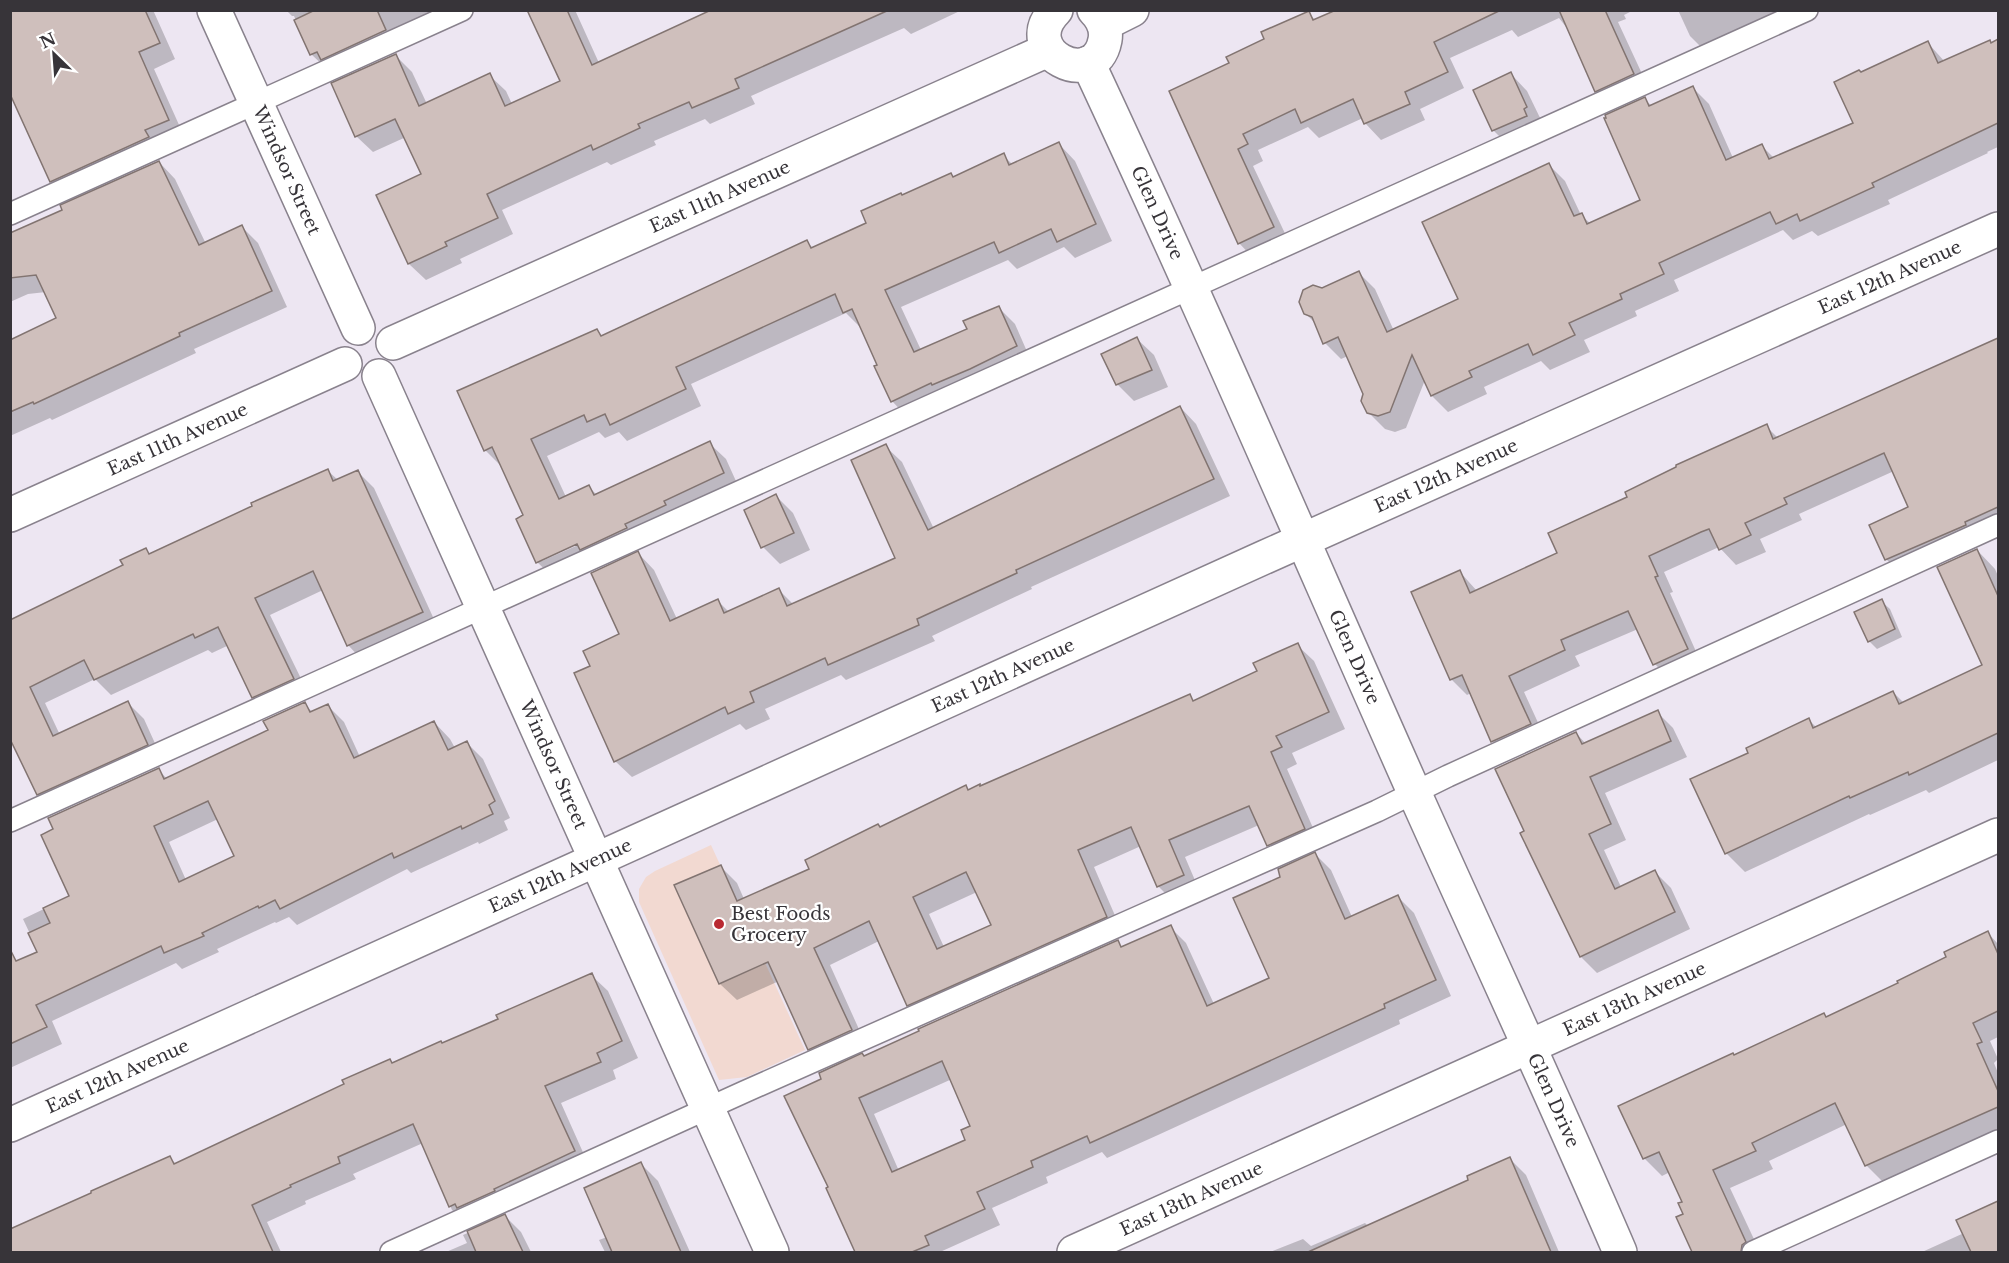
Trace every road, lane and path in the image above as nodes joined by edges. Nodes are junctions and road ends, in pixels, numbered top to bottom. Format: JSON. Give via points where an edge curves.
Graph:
{"nodes":[{"id":1,"x":214,"y":10,"type":"edge"},
{"id":2,"x":462,"y":10,"type":"edge"},
{"id":3,"x":1056,"y":10,"type":"edge"},
{"id":4,"x":1807,"y":10,"type":"edge"},
{"id":5,"x":1110,"y":15,"type":"edge"},
{"id":6,"x":1048,"y":50,"type":"junction"},
{"id":7,"x":1088,"y":63,"type":"junction"},
{"id":8,"x":256,"y":104,"type":"junction"},
{"id":9,"x":10,"y":214,"type":"edge"},
{"id":10,"x":1998,"y":229,"type":"edge"},
{"id":11,"x":1191,"y":289,"type":"junction"},
{"id":12,"x":358,"y":328,"type":"junction"},
{"id":13,"x":393,"y":343,"type":"junction"},
{"id":14,"x":345,"y":364,"type":"junction"},
{"id":15,"x":379,"y":376,"type":"junction"},
{"id":16,"x":10,"y":515,"type":"edge"},
{"id":17,"x":1998,"y":525,"type":"edge"},
{"id":18,"x":1304,"y":539,"type":"junction"},
{"id":19,"x":483,"y":608,"type":"junction"},
{"id":20,"x":1415,"y":793,"type":"junction"},
{"id":21,"x":10,"y":821,"type":"edge"},
{"id":22,"x":1998,"y":835,"type":"edge"},
{"id":23,"x":596,"y":860,"type":"junction"},
{"id":24,"x":1529,"y":1047,"type":"junction"},
{"id":25,"x":708,"y":1109,"type":"junction"},
{"id":26,"x":10,"y":1125,"type":"edge"},
{"id":27,"x":1998,"y":1141,"type":"edge"},
{"id":28,"x":391,"y":1252,"type":"edge"},
{"id":29,"x":772,"y":1252,"type":"edge"},
{"id":30,"x":1074,"y":1252,"type":"edge"},
{"id":31,"x":1620,"y":1252,"type":"edge"},
{"id":32,"x":1753,"y":1252,"type":"edge"}],
"edges":[{"from":1,"to":8,"type":"street","name":"Windsor Street"},
{"from":2,"to":8,"type":"lane"},
{"from":3,"to":6,"type":"street","via":[[1045,30]]},
{"from":4,"to":11,"type":"lane"},
{"from":5,"to":7,"type":"street","via":[[1102,50]]},
{"from":6,"to":7,"type":"street","via":[[1061,62]]},
{"from":6,"to":13,"type":"street","name":"East 11th Avenue"},
{"from":7,"to":11,"type":"street","name":"Glen Drive"},
{"from":8,"to":9,"type":"lane"},
{"from":8,"to":12,"type":"street","name":"Windsor Street"},
{"from":10,"to":18,"type":"street","name":"East 12th Avenue"},
{"from":11,"to":18,"type":"street","name":"Glen Drive"},
{"from":11,"to":19,"type":"lane"},
{"from":12,"to":13,"type":"street","via":[[382,330]]},
{"from":12,"to":14,"type":"street","via":[[345,339]]},
{"from":13,"to":15,"type":"street","via":[[394,358]]},
{"from":14,"to":15,"type":"street","via":[[364,378]]},
{"from":14,"to":16,"type":"street","name":"East 11th Avenue"},
{"from":15,"to":19,"type":"street","name":"Windsor Street"},
{"from":17,"to":20,"type":"lane"},
{"from":18,"to":20,"type":"street","name":"Glen Drive"},
{"from":18,"to":23,"type":"street","name":"East 12th Avenue"},
{"from":19,"to":21,"type":"lane"},
{"from":19,"to":23,"type":"street","name":"Windsor Street"},
{"from":20,"to":24,"type":"street","name":"Glen Drive"},
{"from":20,"to":25,"type":"lane"},
{"from":22,"to":24,"type":"street","name":"East 13th Avenue"},
{"from":23,"to":25,"type":"street","name":"Windsor Street"},
{"from":23,"to":26,"type":"street","name":"East 12th Avenue"},
{"from":24,"to":30,"type":"street","name":"East 13th Avenue"},
{"from":24,"to":31,"type":"street","name":"Glen Drive"},
{"from":25,"to":28,"type":"lane"},
{"from":25,"to":29,"type":"street","name":"Windsor Street"},
{"from":27,"to":32,"type":"lane"}]}
